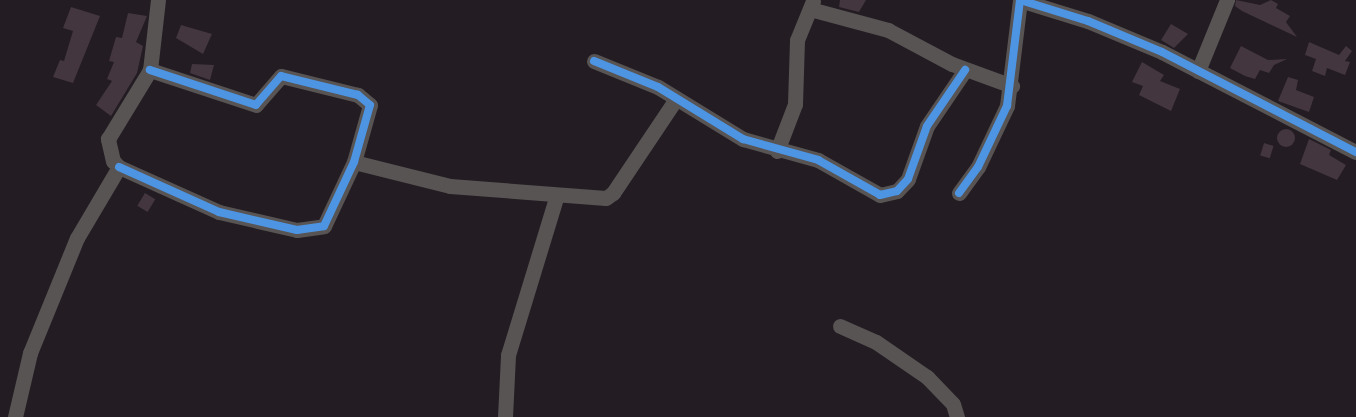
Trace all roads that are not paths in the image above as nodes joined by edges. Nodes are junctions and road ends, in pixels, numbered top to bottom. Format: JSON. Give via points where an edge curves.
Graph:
{"nodes":[{"id":1,"x":158,"y":0,"type":"edge"},
{"id":2,"x":1227,"y":0,"type":"edge"},
{"id":3,"x":812,"y":5,"type":"edge"},
{"id":4,"x":594,"y":61,"type":"dead end"},
{"id":5,"x":150,"y":70,"type":"junction"},
{"id":6,"x":965,"y":70,"type":"junction"},
{"id":7,"x":1198,"y":71,"type":"junction"},
{"id":8,"x":1012,"y":86,"type":"junction"},
{"id":9,"x":676,"y":99,"type":"junction"},
{"id":10,"x":777,"y":151,"type":"junction"},
{"id":11,"x":1356,"y":152,"type":"edge"},
{"id":12,"x":354,"y":162,"type":"junction"},
{"id":13,"x":119,"y":167,"type":"junction"},
{"id":14,"x":959,"y":193,"type":"dead end"},
{"id":15,"x":557,"y":195,"type":"junction"},
{"id":16,"x":840,"y":326,"type":"dead end"},
{"id":17,"x":15,"y":417,"type":"edge"},
{"id":18,"x":505,"y":417,"type":"edge"},
{"id":19,"x":957,"y":417,"type":"edge"}],
"edges":[{"from":1,"to":5,"type":"street"},
{"from":2,"to":7,"type":"street"},
{"from":3,"to":6,"type":"street","via":[[888,30]]},
{"from":3,"to":10,"type":"street","via":[[794,54],[795,104]]},
{"from":4,"to":9,"type":"street","via":[[620,68]]},
{"from":5,"to":12,"type":"street","via":[[256,105],[281,76],[358,95],[370,104]]},
{"from":5,"to":13,"type":"street","via":[[108,140],[113,161]]},
{"from":6,"to":8,"type":"street"},
{"from":6,"to":10,"type":"street","via":[[926,126],[908,178],[897,191],[880,195],[818,160]]},
{"from":7,"to":8,"type":"street","via":[[1088,21],[1020,0]]},
{"from":7,"to":11,"type":"street"},
{"from":8,"to":14,"type":"street","via":[[1001,122]]},
{"from":9,"to":10,"type":"street","via":[[737,136]]},
{"from":9,"to":15,"type":"street","via":[[610,196]]},
{"from":12,"to":13,"type":"street","via":[[324,226],[297,230],[219,212]]},
{"from":12,"to":15,"type":"street","via":[[450,186]]},
{"from":13,"to":17,"type":"street","via":[[73,246],[30,353]]},
{"from":15,"to":18,"type":"street","via":[[508,355]]},
{"from":16,"to":19,"type":"street","via":[[876,342],[927,376],[953,404]]}]}
